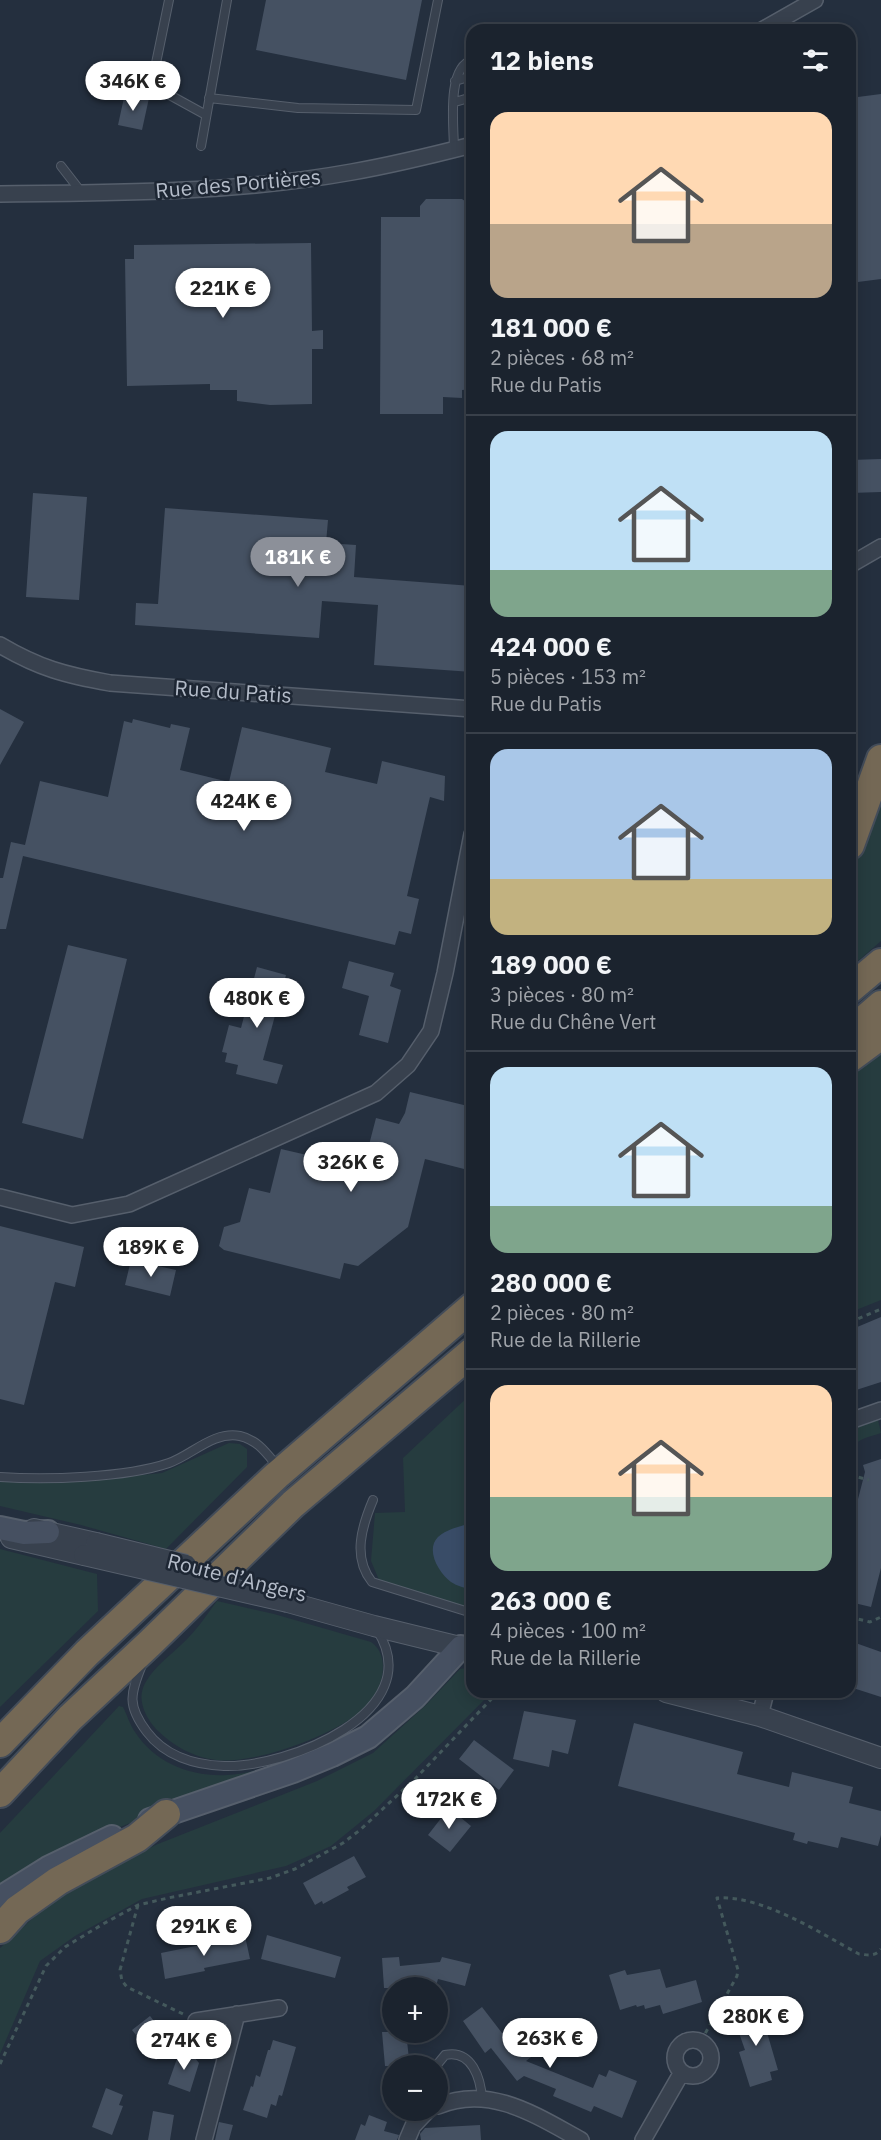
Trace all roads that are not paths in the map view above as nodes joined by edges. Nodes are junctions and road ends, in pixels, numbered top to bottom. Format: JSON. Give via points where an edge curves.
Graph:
{"nodes":[{"id":1,"x":169,"y":0,"type":"edge"},
{"id":2,"x":227,"y":0,"type":"edge"},
{"id":3,"x":438,"y":0,"type":"edge"},
{"id":4,"x":815,"y":0,"type":"edge"},
{"id":5,"x":773,"y":24,"type":"edge"},
{"id":6,"x":466,"y":63,"type":"edge"},
{"id":7,"x":466,"y":78,"type":"edge"},
{"id":8,"x":455,"y":81,"type":"junction"},
{"id":9,"x":209,"y":98,"type":"junction"},
{"id":10,"x":466,"y":99,"type":"edge"},
{"id":11,"x":455,"y":102,"type":"junction"},
{"id":12,"x":206,"y":115,"type":"junction"},
{"id":13,"x":201,"y":146,"type":"dead end"},
{"id":14,"x":466,"y":147,"type":"edge"},
{"id":15,"x":454,"y":150,"type":"junction"},
{"id":16,"x":61,"y":166,"type":"dead end"},
{"id":17,"x":82,"y":193,"type":"junction"},
{"id":18,"x":0,"y":194,"type":"edge"},
{"id":19,"x":881,"y":547,"type":"edge"},
{"id":20,"x":856,"y":562,"type":"edge"},
{"id":21,"x":0,"y":645,"type":"edge"},
{"id":22,"x":466,"y":709,"type":"edge"},
{"id":23,"x":881,"y":759,"type":"edge"},
{"id":24,"x":856,"y":828,"type":"edge"},
{"id":25,"x":466,"y":865,"type":"edge"},
{"id":26,"x":881,"y":963,"type":"edge"},
{"id":27,"x":856,"y":983,"type":"edge"},
{"id":28,"x":881,"y":1005,"type":"edge"},
{"id":29,"x":856,"y":1027,"type":"edge"},
{"id":30,"x":881,"y":1035,"type":"edge"},
{"id":31,"x":856,"y":1054,"type":"edge"},
{"id":32,"x":0,"y":1197,"type":"edge"},
{"id":33,"x":466,"y":1311,"type":"edge"},
{"id":34,"x":466,"y":1357,"type":"edge"},
{"id":35,"x":881,"y":1410,"type":"edge"},
{"id":36,"x":856,"y":1419,"type":"edge"},
{"id":37,"x":281,"y":1471,"type":"junction"},
{"id":38,"x":0,"y":1477,"type":"edge"},
{"id":39,"x":373,"y":1500,"type":"dead end"},
{"id":40,"x":0,"y":1521,"type":"edge"},
{"id":41,"x":0,"y":1528,"type":"edge"},
{"id":42,"x":48,"y":1532,"type":"junction"},
{"id":43,"x":0,"y":1535,"type":"edge"},
{"id":44,"x":90,"y":1549,"type":"junction"},
{"id":45,"x":292,"y":1597,"type":"junction"},
{"id":46,"x":466,"y":1611,"type":"edge"},
{"id":47,"x":374,"y":1626,"type":"junction"},
{"id":48,"x":149,"y":1644,"type":"junction"},
{"id":49,"x":466,"y":1644,"type":"edge"},
{"id":50,"x":466,"y":1644,"type":"edge"},
{"id":51,"x":466,"y":1648,"type":"edge"},
{"id":52,"x":690,"y":1698,"type":"edge"},
{"id":53,"x":764,"y":1698,"type":"edge"},
{"id":54,"x":760,"y":1716,"type":"junction"},
{"id":55,"x":0,"y":1743,"type":"edge"},
{"id":56,"x":881,"y":1758,"type":"edge"},
{"id":57,"x":0,"y":1793,"type":"edge"},
{"id":58,"x":166,"y":1814,"type":"junction"},
{"id":59,"x":0,"y":1898,"type":"edge"},
{"id":60,"x":0,"y":1929,"type":"edge"},
{"id":61,"x":279,"y":2008,"type":"dead end"},
{"id":62,"x":237,"y":2014,"type":"junction"},
{"id":63,"x":196,"y":2021,"type":"road end"},
{"id":64,"x":445,"y":2055,"type":"edge"},
{"id":65,"x":682,"y":2072,"type":"junction"},
{"id":66,"x":482,"y":2100,"type":"junction"},
{"id":67,"x":448,"y":2102,"type":"edge"},
{"id":68,"x":419,"y":2121,"type":"edge"},
{"id":69,"x":204,"y":2140,"type":"edge"},
{"id":70,"x":407,"y":2140,"type":"edge"},
{"id":71,"x":581,"y":2140,"type":"edge"},
{"id":72,"x":643,"y":2140,"type":"edge"}],
"edges":[{"from":1,"to":12,"type":"lane","via":[[154,73],[157,85]]},
{"from":2,"to":9,"type":"lane"},
{"from":3,"to":9,"type":"lane","via":[[416,110],[298,108]]},
{"from":4,"to":5,"type":"street"},
{"from":6,"to":8,"type":"lane"},
{"from":7,"to":8,"type":"lane"},
{"from":8,"to":11,"type":"lane"},
{"from":9,"to":12,"type":"lane"},
{"from":10,"to":11,"type":"lane"},
{"from":11,"to":15,"type":"lane"},
{"from":12,"to":13,"type":"lane"},
{"from":14,"to":15,"type":"street","name":"Rue des Portières"},
{"from":15,"to":17,"type":"street","name":"Rue des Portières","via":[[298,180],[193,190]]},
{"from":16,"to":17,"type":"lane"},
{"from":17,"to":18,"type":"street","name":"Rue des Portières"},
{"from":19,"to":20,"type":"street"},
{"from":21,"to":22,"type":"street","name":"Rue du Patis","via":[[65,675],[110,682]]},
{"from":23,"to":24,"type":"highway"},
{"from":25,"to":32,"type":"street","via":[[431,1031],[408,1065],[376,1093],[129,1204],[72,1215]]},
{"from":26,"to":27,"type":"highway"},
{"from":28,"to":29,"type":"highway"},
{"from":30,"to":31,"type":"highway"},
{"from":33,"to":37,"type":"highway"},
{"from":34,"to":48,"type":"highway","via":[[293,1504]]},
{"from":35,"to":36,"type":"street"},
{"from":37,"to":38,"type":"lane","via":[[260,1446],[239,1436],[227,1436],[152,1468],[68,1477]]},
{"from":37,"to":55,"type":"highway","via":[[87,1653]]},
{"from":39,"to":46,"type":"lane","via":[[360,1542],[366,1574],[372,1582]]},
{"from":40,"to":42,"type":"street","name":"Route d’Angers"},
{"from":41,"to":42,"type":"main road"},
{"from":42,"to":44,"type":"street","name":"Route d’Angers"},
{"from":43,"to":44,"type":"street","name":"Route d’Angers"},
{"from":44,"to":45,"type":"street","name":"Route d’Angers","bridge":true},
{"from":45,"to":47,"type":"street","name":"Route d’Angers"},
{"from":45,"to":49,"type":"street","name":"Route d’Angers"},
{"from":47,"to":48,"type":"lane","via":[[385,1642],[389,1668],[377,1702],[364,1715],[346,1729],[302,1750],[225,1767],[177,1756],[162,1748],[141,1723],[133,1706],[132,1689]]},
{"from":47,"to":50,"type":"street","name":"Route d’Angers"},
{"from":48,"to":57,"type":"highway","via":[[70,1718]]},
{"from":51,"to":58,"type":"main road","via":[[368,1737],[293,1771]]},
{"from":52,"to":54,"type":"street"},
{"from":53,"to":54,"type":"street"},
{"from":54,"to":56,"type":"street"},
{"from":58,"to":59,"type":"main road","via":[[48,1868]]},
{"from":58,"to":60,"type":"highway","via":[[137,1838],[58,1881],[17,1910]]},
{"from":61,"to":62,"type":"street"},
{"from":62,"to":63,"type":"street"},
{"from":62,"to":69,"type":"street"},
{"from":64,"to":66,"type":"lane","via":[[464,2057],[478,2077]]},
{"from":65,"to":65,"type":"street","via":[[676,2061],[678,2048],[688,2040],[701,2041],[710,2050],[709,2067],[694,2076]]},
{"from":65,"to":72,"type":"street"},
{"from":66,"to":67,"type":"street"},
{"from":66,"to":71,"type":"street","via":[[518,2106]]},
{"from":68,"to":70,"type":"street"}]}
